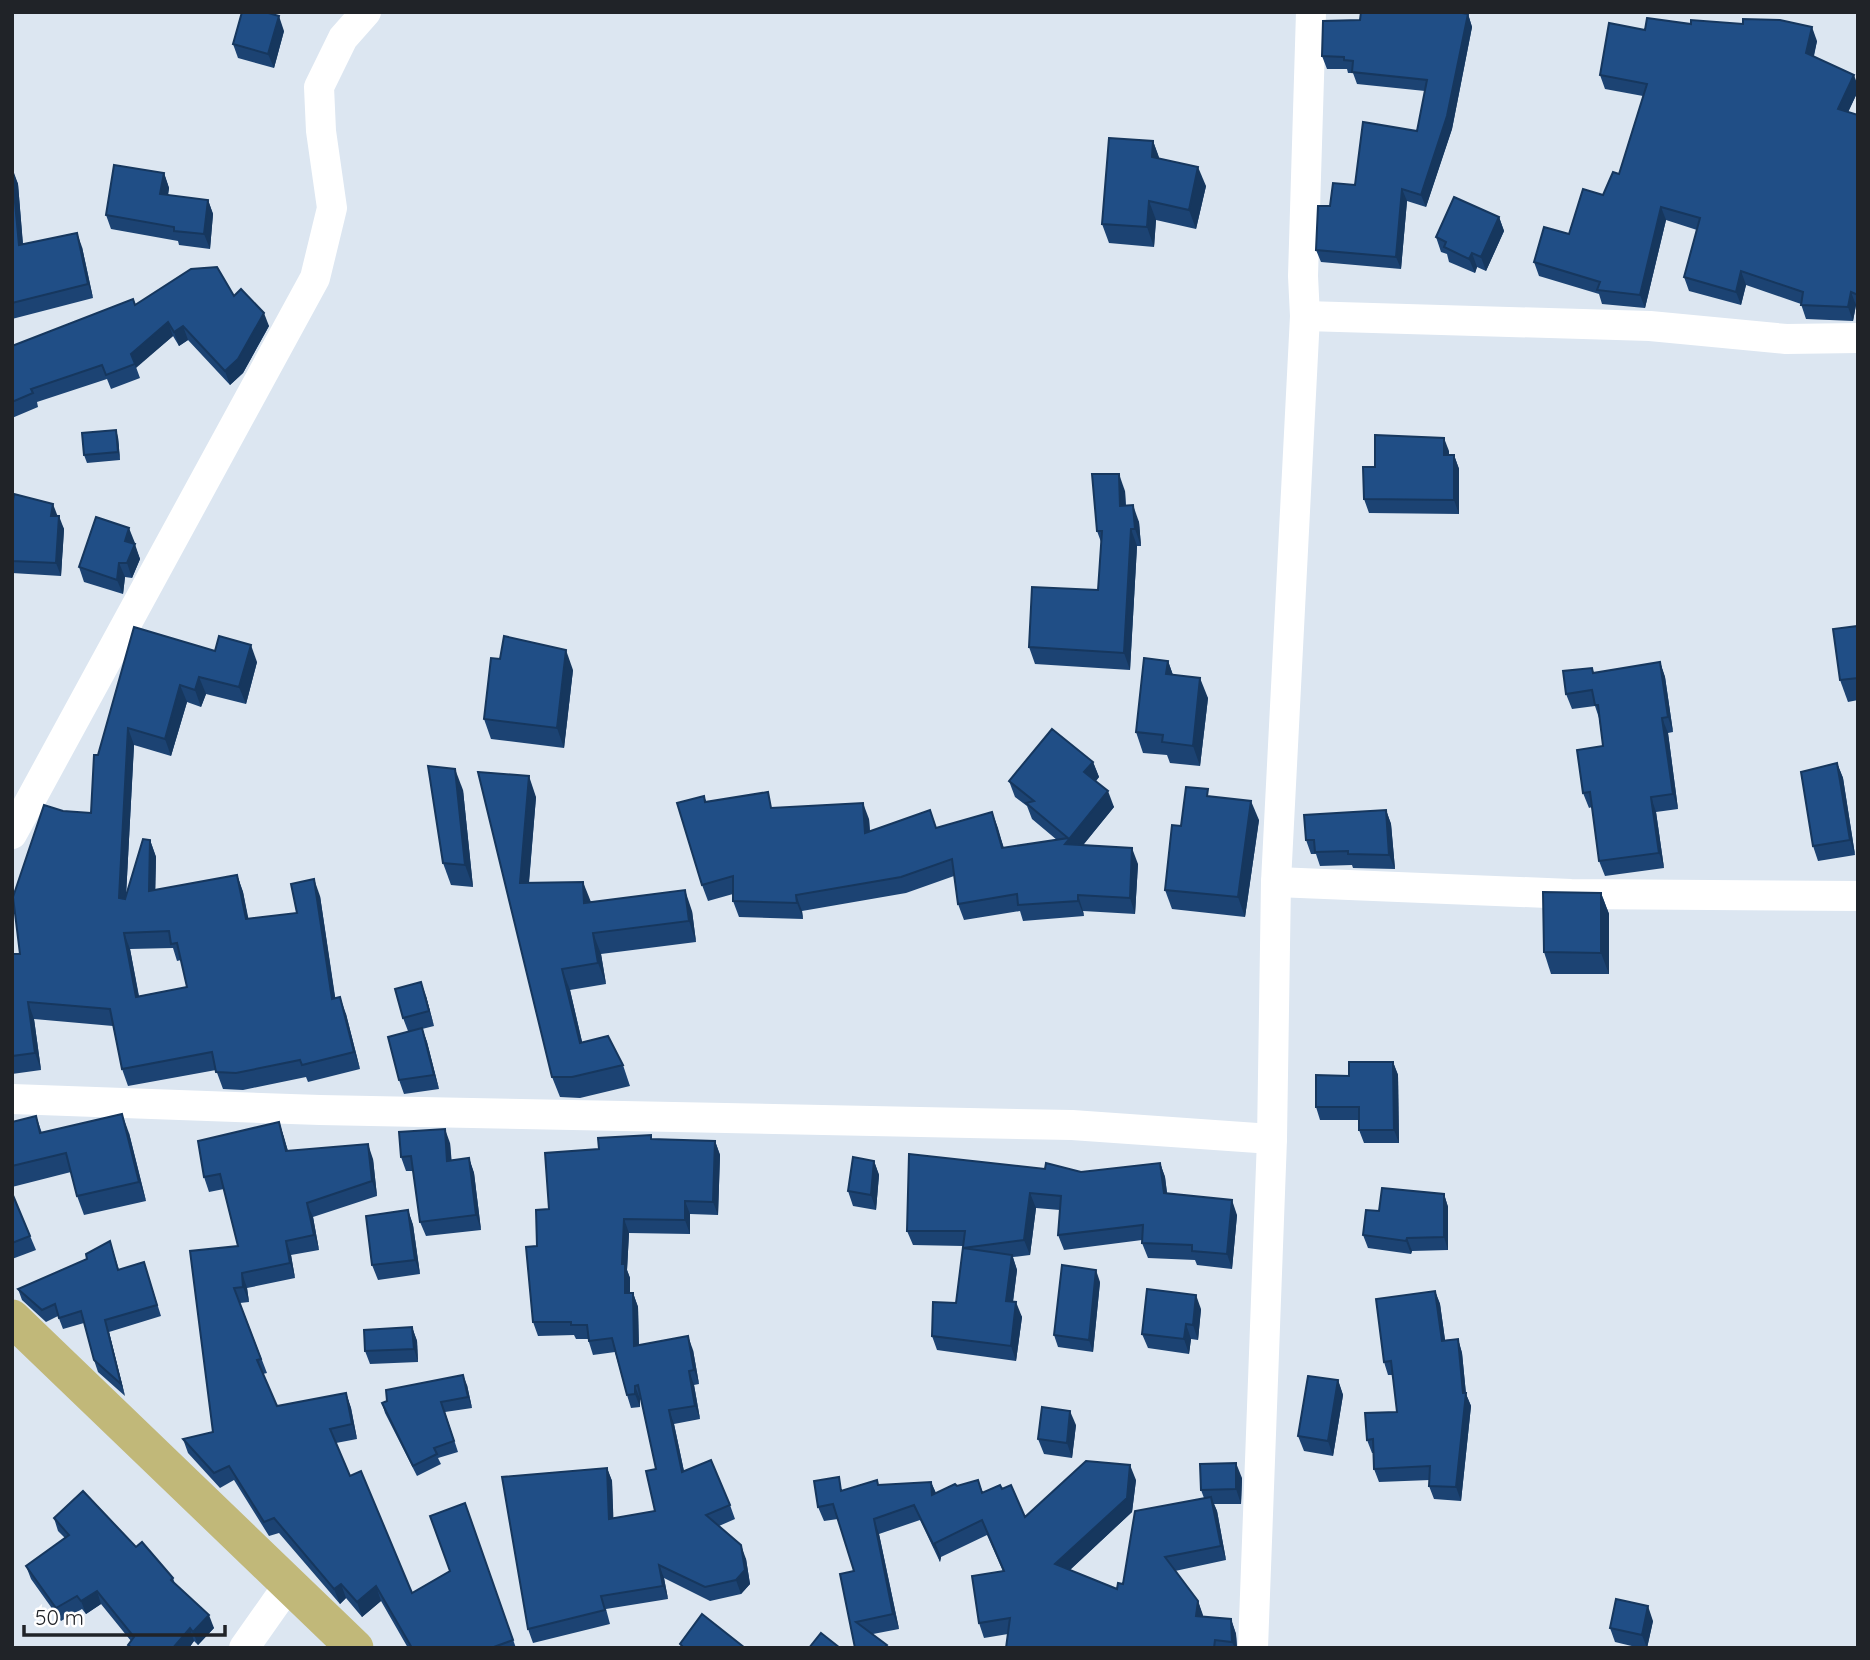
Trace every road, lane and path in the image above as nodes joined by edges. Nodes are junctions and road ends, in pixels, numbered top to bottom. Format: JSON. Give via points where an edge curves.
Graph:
{"nodes":[{"id":1,"x":366,"y":12,"type":"edge"},
{"id":2,"x":1311,"y":12,"type":"edge"},
{"id":3,"x":1305,"y":316,"type":"junction"},
{"id":4,"x":1858,"y":338,"type":"edge"},
{"id":5,"x":12,"y":834,"type":"edge"},
{"id":6,"x":1276,"y":882,"type":"junction"},
{"id":7,"x":1858,"y":896,"type":"edge"},
{"id":8,"x":12,"y":1099,"type":"edge"},
{"id":9,"x":1272,"y":1139,"type":"junction"},
{"id":10,"x":12,"y":1318,"type":"edge"},
{"id":11,"x":289,"y":1584,"type":"junction"},
{"id":12,"x":244,"y":1648,"type":"edge"},
{"id":13,"x":355,"y":1648,"type":"edge"},
{"id":14,"x":1253,"y":1648,"type":"edge"}],
"edges":[{"from":1,"to":5,"type":"street","via":[[343,38],[319,87],[332,208],[315,278]]},
{"from":2,"to":3,"type":"street"},
{"from":3,"to":4,"type":"street","via":[[1650,326],[1786,339]]},
{"from":3,"to":6,"type":"street"},
{"from":6,"to":7,"type":"street","via":[[1571,894]]},
{"from":6,"to":9,"type":"street"},
{"from":8,"to":9,"type":"street","via":[[1072,1125]]},
{"from":9,"to":14,"type":"street"},
{"from":10,"to":11,"type":"main road"},
{"from":11,"to":12,"type":"street"},
{"from":11,"to":13,"type":"main road"}]}
